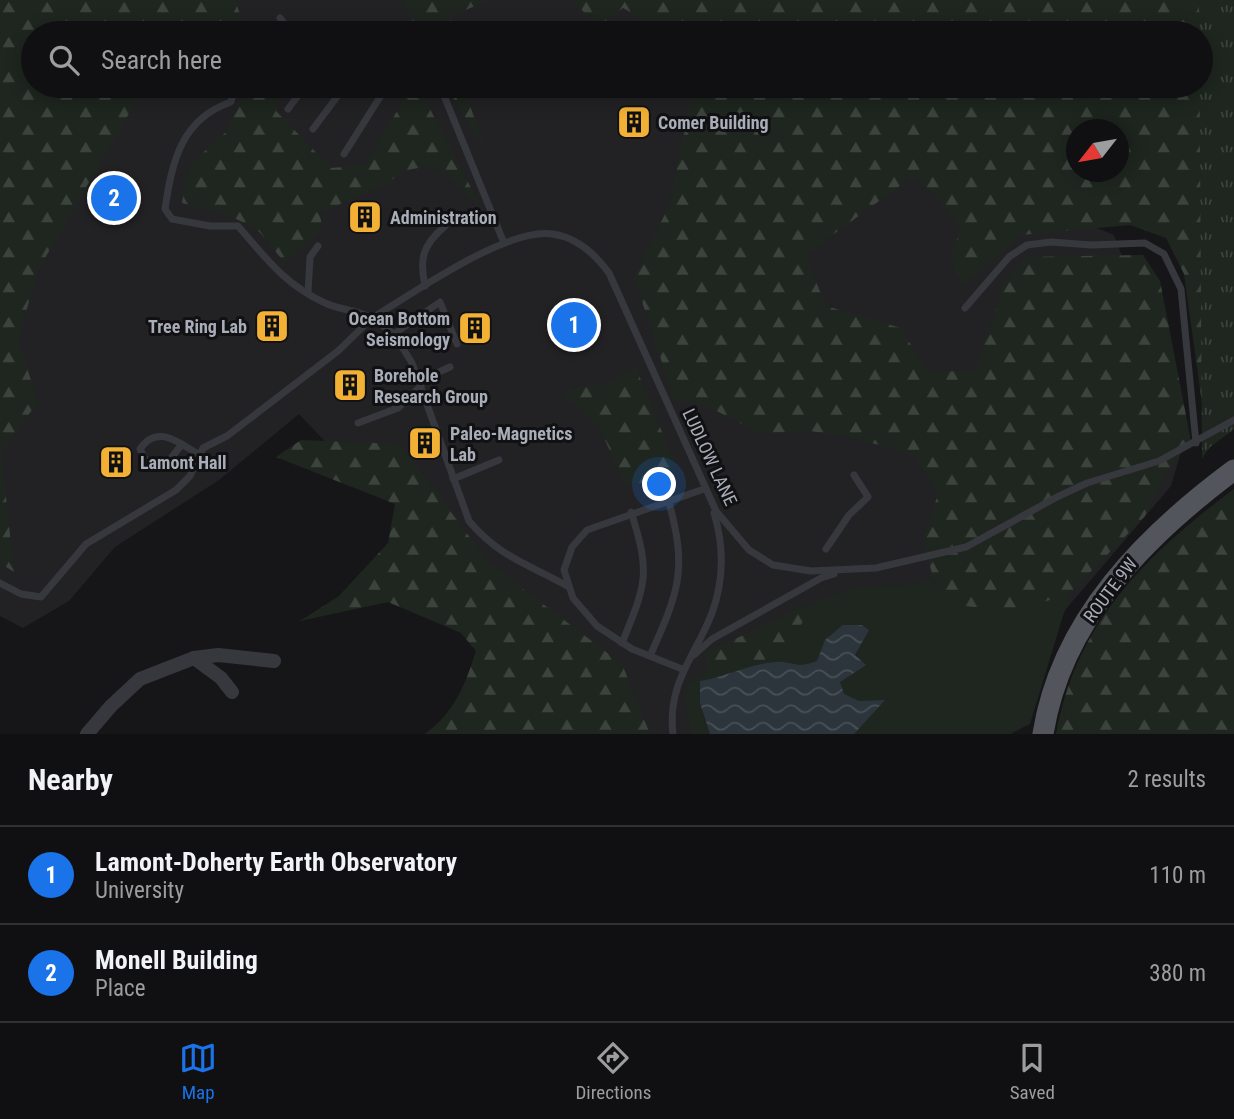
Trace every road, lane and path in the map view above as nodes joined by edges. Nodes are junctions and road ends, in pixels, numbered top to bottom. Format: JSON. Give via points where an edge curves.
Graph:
{"nodes":[{"id":1,"x":280,"y":18,"type":"dead end"},
{"id":2,"x":282,"y":21,"type":"edge"},
{"id":3,"x":232,"y":98,"type":"edge"},
{"id":4,"x":297,"y":98,"type":"edge"},
{"id":5,"x":336,"y":98,"type":"edge"},
{"id":6,"x":379,"y":98,"type":"edge"},
{"id":7,"x":445,"y":98,"type":"edge"},
{"id":8,"x":288,"y":110,"type":"dead end"},
{"id":9,"x":313,"y":130,"type":"dead end"},
{"id":10,"x":344,"y":154,"type":"dead end"},
{"id":11,"x":445,"y":226,"type":"dead end"},
{"id":12,"x":505,"y":243,"type":"junction"},
{"id":13,"x":317,"y":246,"type":"dead end"},
{"id":14,"x":425,"y":286,"type":"junction"},
{"id":15,"x":308,"y":293,"type":"junction"},
{"id":16,"x":965,"y":307,"type":"dead end"},
{"id":17,"x":372,"y":318,"type":"junction"},
{"id":18,"x":394,"y":334,"type":"junction"},
{"id":19,"x":457,"y":344,"type":"dead end"},
{"id":20,"x":450,"y":367,"type":"dead end"},
{"id":21,"x":420,"y":383,"type":"junction"},
{"id":22,"x":1234,"y":420,"type":"edge"},
{"id":23,"x":358,"y":423,"type":"dead end"},
{"id":24,"x":1196,"y":443,"type":"junction"},
{"id":25,"x":182,"y":444,"type":"junction"},
{"id":26,"x":198,"y":454,"type":"junction"},
{"id":27,"x":499,"y":460,"type":"dead end"},
{"id":28,"x":1229,"y":473,"type":"edge"},
{"id":29,"x":854,"y":475,"type":"dead end"},
{"id":30,"x":453,"y":478,"type":"junction"},
{"id":31,"x":703,"y":487,"type":"junction"},
{"id":32,"x":668,"y":499,"type":"junction"},
{"id":33,"x":631,"y":512,"type":"junction"},
{"id":34,"x":826,"y":550,"type":"dead end"},
{"id":35,"x":845,"y":570,"type":"junction"},
{"id":36,"x":0,"y":583,"type":"edge"},
{"id":37,"x":569,"y":587,"type":"junction"},
{"id":38,"x":622,"y":643,"type":"junction"},
{"id":39,"x":650,"y":656,"type":"junction"},
{"id":40,"x":194,"y":658,"type":"junction"},
{"id":41,"x":274,"y":661,"type":"dead end"},
{"id":42,"x":682,"y":669,"type":"junction"},
{"id":43,"x":232,"y":692,"type":"dead end"},
{"id":44,"x":87,"y":734,"type":"edge"},
{"id":45,"x":673,"y":734,"type":"edge"},
{"id":46,"x":1043,"y":734,"type":"edge"}],
"edges":[{"from":1,"to":2,"type":"lane"},
{"from":3,"to":15,"type":"lane","via":[[196,120],[179,150],[166,209],[172,219],[191,224],[238,226],[267,263]]},
{"from":4,"to":8,"type":"lane"},
{"from":5,"to":9,"type":"lane"},
{"from":6,"to":10,"type":"lane"},
{"from":7,"to":12,"type":"lane"},
{"from":11,"to":14,"type":"lane","via":[[421,255]]},
{"from":12,"to":14,"type":"lane","name":"LUDLOW LANE"},
{"from":12,"to":31,"type":"lane","name":"LUDLOW LANE","via":[[529,234],[554,234],[595,255],[610,272]]},
{"from":13,"to":15,"type":"lane","via":[[310,257]]},
{"from":14,"to":17,"type":"lane","name":"LUDLOW LANE"},
{"from":15,"to":17,"type":"lane"},
{"from":16,"to":24,"type":"lane","via":[[1009,257],[1027,244],[1145,243],[1164,254],[1181,289]]},
{"from":17,"to":18,"type":"lane"},
{"from":17,"to":26,"type":"lane","name":"LUDLOW LANE","via":[[338,351]]},
{"from":18,"to":19,"type":"lane","via":[[440,302]]},
{"from":18,"to":21,"type":"lane"},
{"from":20,"to":21,"type":"lane"},
{"from":21,"to":23,"type":"lane","via":[[398,408]]},
{"from":21,"to":30,"type":"lane"},
{"from":22,"to":24,"type":"lane","name":"LUDLOW LANE"},
{"from":24,"to":35,"type":"lane","name":"LUDLOW LANE","via":[[1159,461],[1087,483],[966,547],[905,563]]},
{"from":25,"to":25,"type":"lane","via":[[157,435],[140,449],[150,468],[169,462]]},
{"from":25,"to":26,"type":"lane"},
{"from":26,"to":36,"type":"lane","name":"LUDLOW LANE","via":[[190,476],[176,490],[86,544],[41,597],[21,594]]},
{"from":27,"to":30,"type":"lane"},
{"from":28,"to":46,"type":"main road","name":"ROUTE 9W","via":[[1145,546],[1098,602],[1064,662]]},
{"from":29,"to":34,"type":"lane","via":[[868,497]]},
{"from":30,"to":37,"type":"lane","via":[[469,521],[485,540],[505,556]]},
{"from":31,"to":32,"type":"lane"},
{"from":31,"to":35,"type":"lane","name":"LUDLOW LANE","via":[[733,534],[773,565]]},
{"from":31,"to":42,"type":"lane","via":[[721,536],[719,586],[712,613]]},
{"from":32,"to":33,"type":"lane"},
{"from":32,"to":39,"type":"lane","via":[[681,567],[675,600]]},
{"from":33,"to":37,"type":"lane","via":[[587,530],[572,547],[564,570]]},
{"from":33,"to":38,"type":"lane","via":[[644,554],[642,593]]},
{"from":35,"to":42,"type":"lane","via":[[821,578],[712,639]]},
{"from":37,"to":38,"type":"lane","via":[[597,626]]},
{"from":38,"to":39,"type":"lane"},
{"from":39,"to":42,"type":"lane"},
{"from":40,"to":41,"type":"street","via":[[225,655]]},
{"from":40,"to":43,"type":"street"},
{"from":40,"to":44,"type":"street","via":[[140,679]]},
{"from":42,"to":45,"type":"lane","via":[[674,695]]}]}
